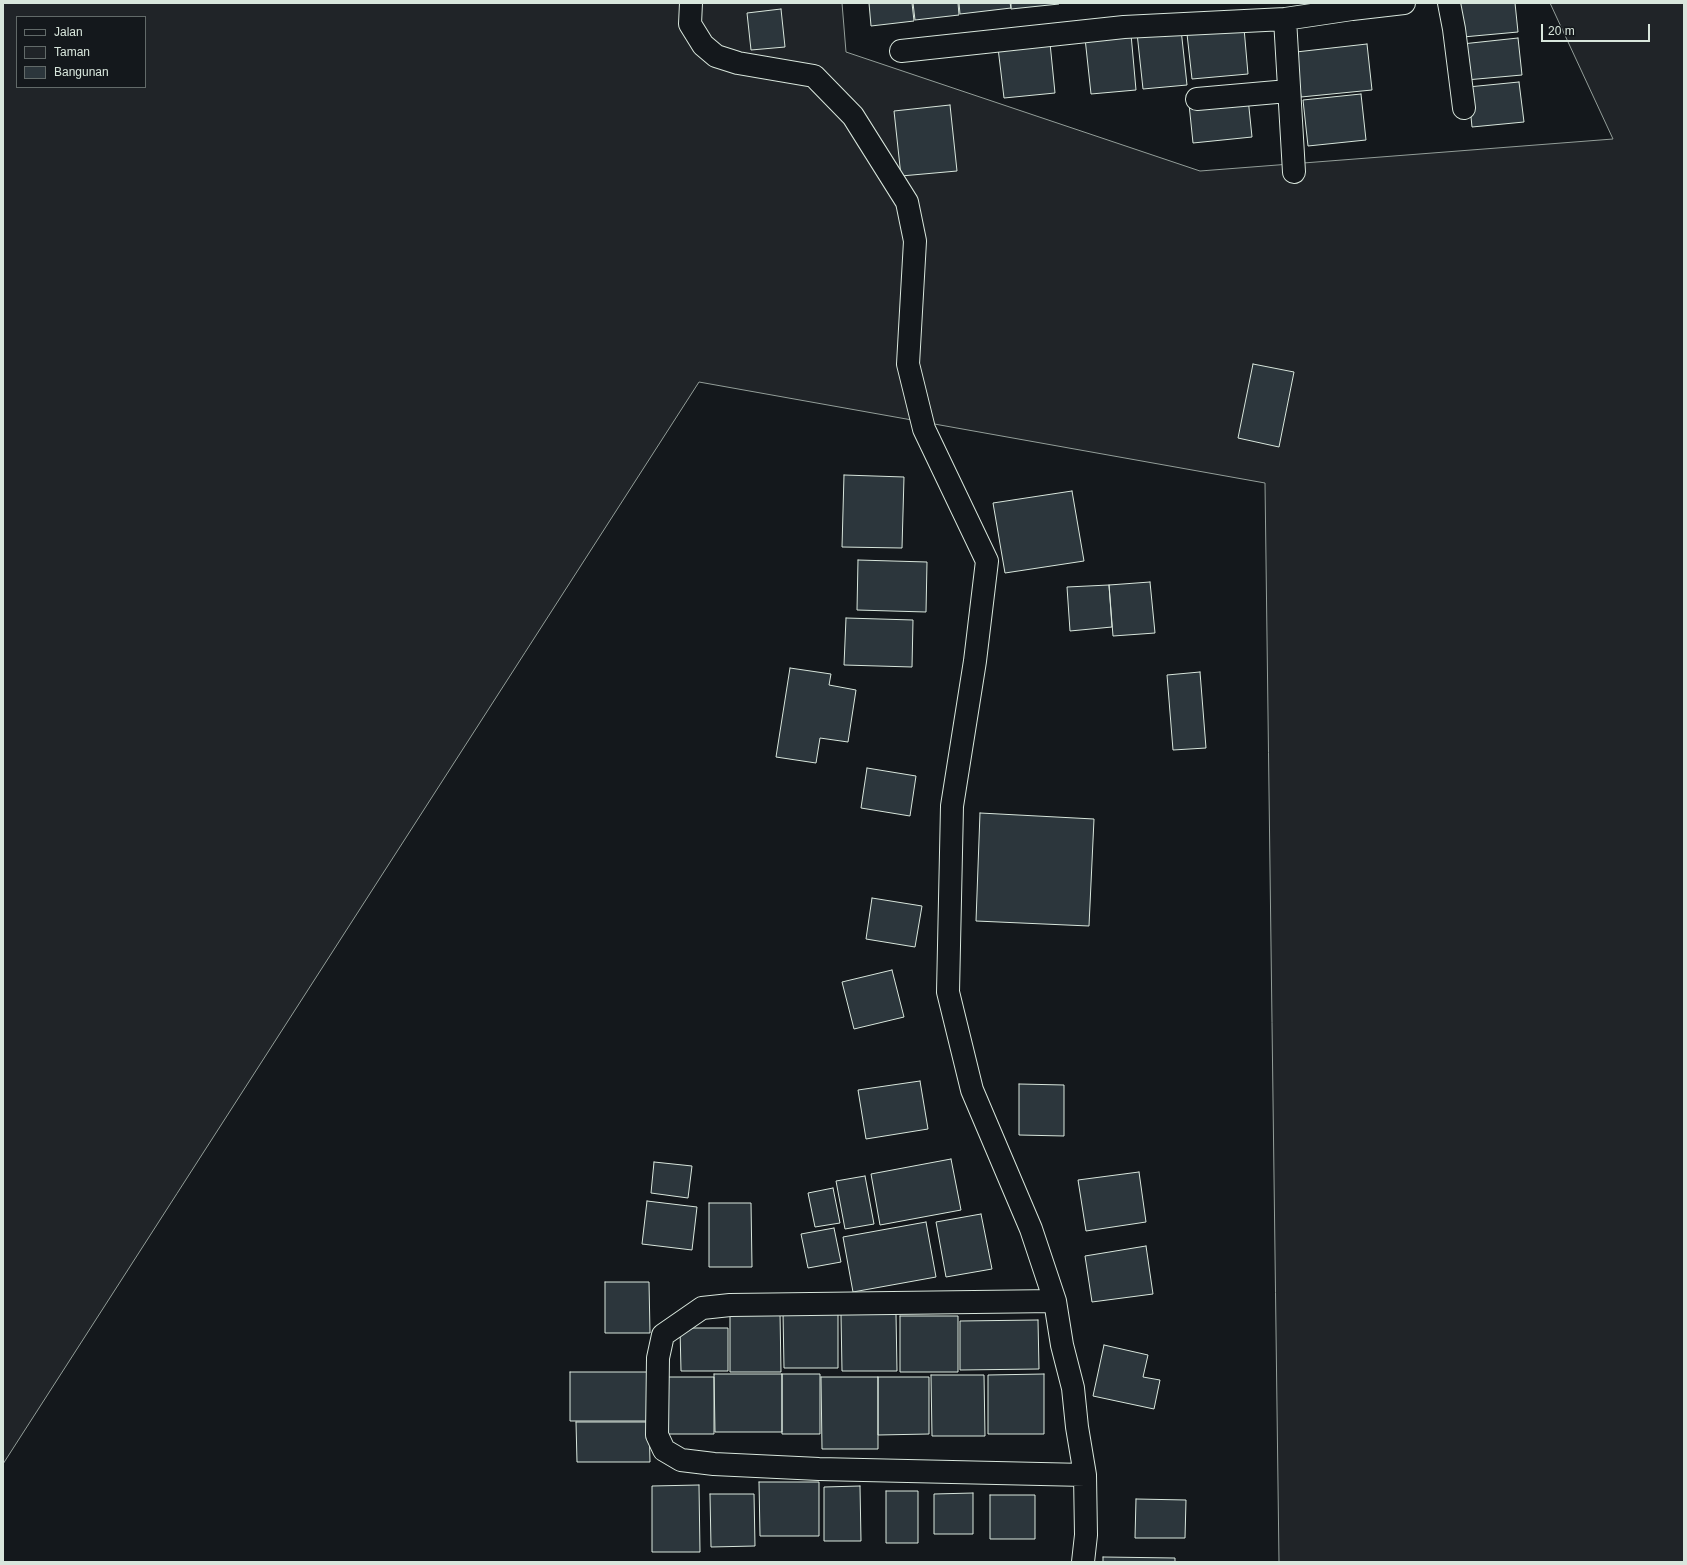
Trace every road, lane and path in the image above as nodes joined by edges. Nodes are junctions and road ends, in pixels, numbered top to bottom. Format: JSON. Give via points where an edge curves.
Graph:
{"nodes":[{"id":1,"x":691,"y":3,"type":"edge"},
{"id":2,"x":1404,"y":3,"type":"edge"},
{"id":3,"x":1449,"y":3,"type":"edge"},
{"id":4,"x":1352,"y":6,"type":"edge"},
{"id":5,"x":1285,"y":19,"type":"junction"},
{"id":6,"x":901,"y":51,"type":"dead end"},
{"id":7,"x":1288,"y":91,"type":"junction"},
{"id":8,"x":1197,"y":99,"type":"dead end"},
{"id":9,"x":1464,"y":108,"type":"dead end"},
{"id":10,"x":1294,"y":172,"type":"dead end"},
{"id":11,"x":1055,"y":1301,"type":"junction"},
{"id":12,"x":1085,"y":1475,"type":"junction"},
{"id":13,"x":1083,"y":1562,"type":"edge"}],
"edges":[{"from":1,"to":11,"type":"street","via":[[690,24],[703,45],[716,56],[738,63],[814,76],[853,116],[907,202],[915,241],[908,364],[924,429],[987,561],[952,806],[948,992],[972,1090],[1031,1230]]},
{"from":2,"to":4,"type":"street"},
{"from":3,"to":9,"type":"street"},
{"from":4,"to":5,"type":"street"},
{"from":5,"to":6,"type":"street","via":[[1124,26]]},
{"from":5,"to":7,"type":"street"},
{"from":7,"to":8,"type":"street"},
{"from":7,"to":10,"type":"street"},
{"from":11,"to":12,"type":"street","via":[[1062,1345],[1073,1388]]},
{"from":11,"to":12,"type":"street","via":[[730,1305],[702,1308],[663,1335],[658,1358],[657,1435],[664,1450],[681,1460],[714,1464]]},
{"from":12,"to":13,"type":"street","via":[[1086,1535]]}]}
